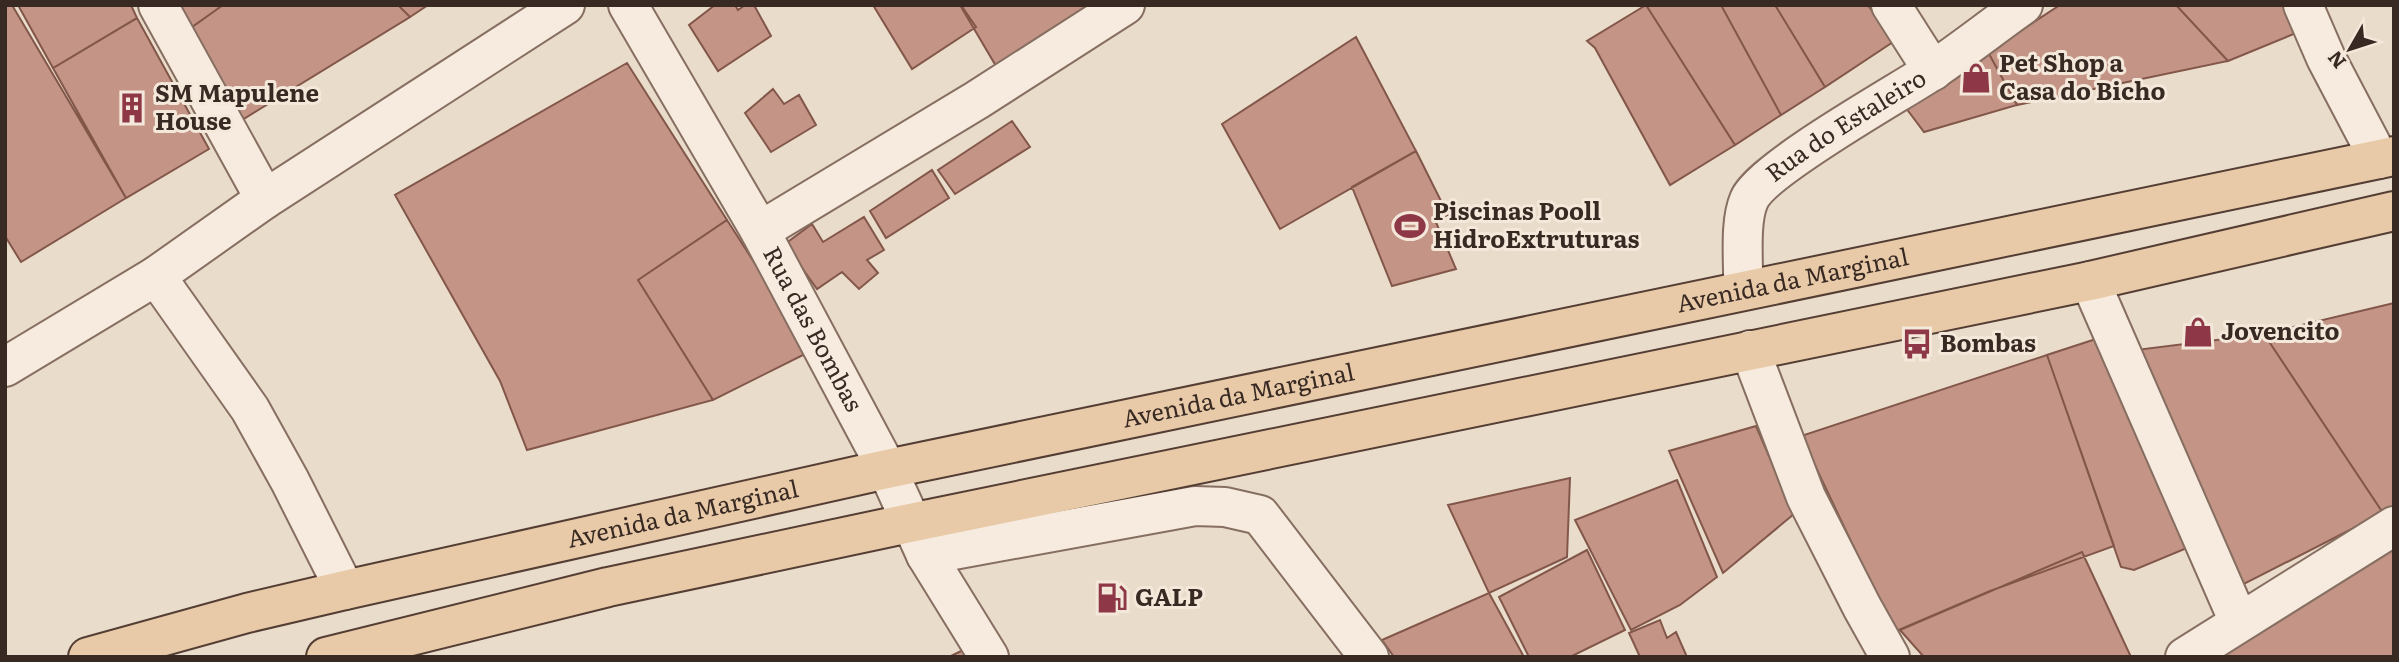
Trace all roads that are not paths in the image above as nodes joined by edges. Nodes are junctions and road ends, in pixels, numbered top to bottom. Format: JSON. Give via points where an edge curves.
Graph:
{"nodes":[{"id":1,"x":158,"y":5,"type":"edge"},
{"id":2,"x":565,"y":5,"type":"edge"},
{"id":3,"x":628,"y":5,"type":"edge"},
{"id":4,"x":1125,"y":5,"type":"edge"},
{"id":5,"x":1891,"y":5,"type":"edge"},
{"id":6,"x":2023,"y":5,"type":"edge"},
{"id":7,"x":2303,"y":5,"type":"edge"},
{"id":8,"x":1933,"y":71,"type":"junction"},
{"id":9,"x":2387,"y":158,"type":"edge"},
{"id":10,"x":265,"y":199,"type":"junction"},
{"id":11,"x":2394,"y":211,"type":"edge"},
{"id":12,"x":760,"y":231,"type":"junction"},
{"id":13,"x":156,"y":276,"type":"junction"},
{"id":14,"x":2090,"y":281,"type":"junction"},
{"id":15,"x":1743,"y":290,"type":"junction"},
{"id":16,"x":1750,"y":349,"type":"junction"},
{"id":17,"x":5,"y":367,"type":"edge"},
{"id":18,"x":887,"y":469,"type":"junction"},
{"id":19,"x":2394,"y":526,"type":"edge"},
{"id":20,"x":918,"y":539,"type":"junction"},
{"id":21,"x":345,"y":590,"type":"junction"},
{"id":22,"x":2239,"y":622,"type":"junction"},
{"id":23,"x":88,"y":657,"type":"edge"},
{"id":24,"x":326,"y":657,"type":"edge"},
{"id":25,"x":989,"y":657,"type":"edge"},
{"id":26,"x":1369,"y":657,"type":"edge"},
{"id":27,"x":1890,"y":657,"type":"edge"},
{"id":28,"x":2185,"y":657,"type":"edge"}],
"edges":[{"from":1,"to":10,"type":"street"},
{"from":2,"to":10,"type":"street"},
{"from":3,"to":12,"type":"street","name":"Rua das Bombas"},
{"from":4,"to":12,"type":"street"},
{"from":5,"to":8,"type":"street"},
{"from":6,"to":8,"type":"street","name":"Rua do Estaleiro"},
{"from":7,"to":9,"type":"street","via":[[2326,58]]},
{"from":8,"to":15,"type":"street","name":"Rua do Estaleiro","via":[[1759,184],[1745,217]]},
{"from":9,"to":15,"type":"main road","name":"Avenida da Marginal"},
{"from":10,"to":13,"type":"street"},
{"from":11,"to":14,"type":"main road"},
{"from":12,"to":18,"type":"street","name":"Rua das Bombas"},
{"from":13,"to":17,"type":"street"},
{"from":13,"to":21,"type":"street","via":[[250,409]]},
{"from":14,"to":16,"type":"main road"},
{"from":14,"to":22,"type":"street"},
{"from":15,"to":18,"type":"main road","name":"Avenida da Marginal"},
{"from":16,"to":20,"type":"main road"},
{"from":16,"to":27,"type":"street","via":[[1806,497]]},
{"from":18,"to":20,"type":"street","name":"Rua das Bombas"},
{"from":18,"to":21,"type":"main road","name":"Avenida da Marginal"},
{"from":19,"to":22,"type":"street"},
{"from":20,"to":24,"type":"main road","via":[[608,587]]},
{"from":20,"to":25,"type":"street","name":"Rua das Bombas"},
{"from":20,"to":26,"type":"street","via":[[1195,506],[1259,515]]},
{"from":21,"to":23,"type":"main road","name":"Avenida da Marginal"},
{"from":22,"to":28,"type":"street"}]}
